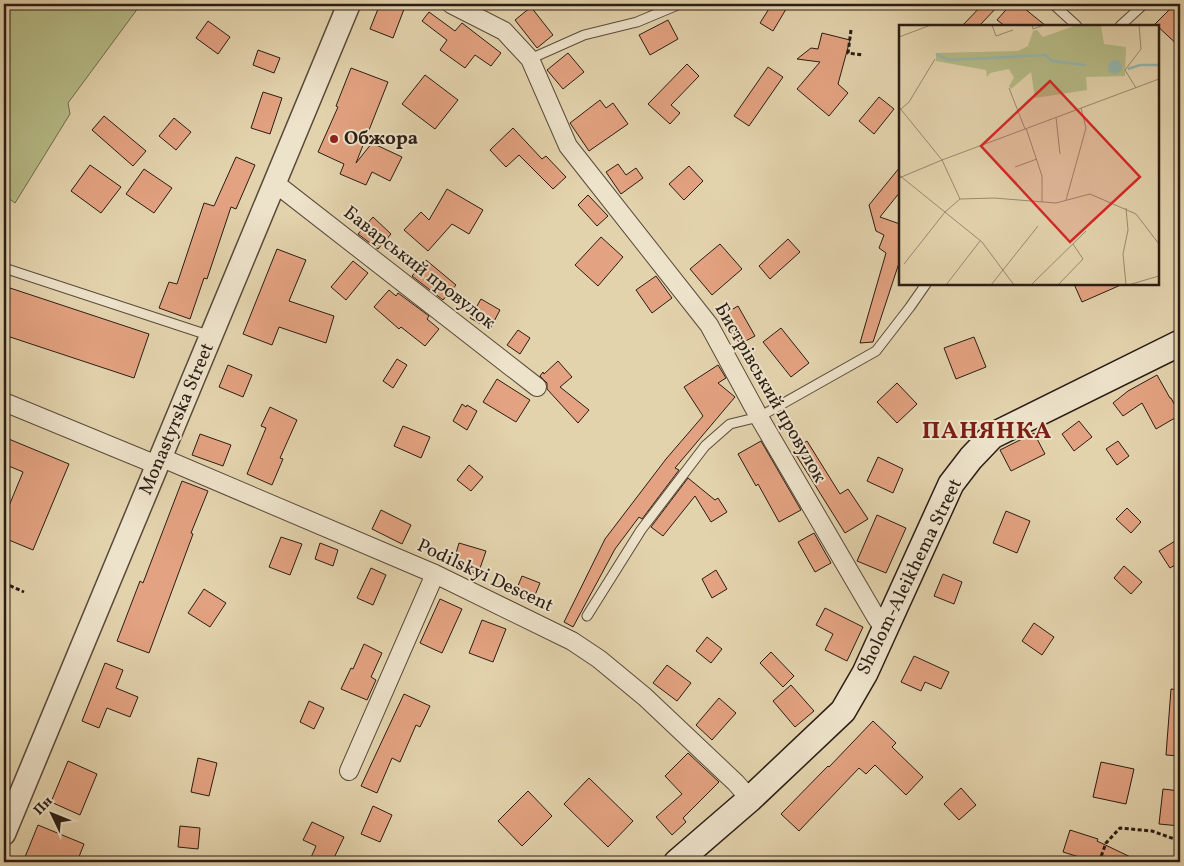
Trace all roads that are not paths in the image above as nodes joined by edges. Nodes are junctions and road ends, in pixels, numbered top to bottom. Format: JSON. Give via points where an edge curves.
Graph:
{"nodes":[{"id":1,"x":349,"y":4,"type":"edge"},
{"id":2,"x":451,"y":4,"type":"edge"},
{"id":3,"x":680,"y":4,"type":"edge"},
{"id":4,"x":1053,"y":4,"type":"edge"},
{"id":5,"x":1144,"y":4,"type":"edge"},
{"id":6,"x":1076,"y":25,"type":"edge"},
{"id":7,"x":1121,"y":25,"type":"edge"},
{"id":8,"x":530,"y":59,"type":"junction"},
{"id":9,"x":275,"y":183,"type":"junction"},
{"id":10,"x":4,"y":268,"type":"edge"},
{"id":11,"x":925,"y":285,"type":"edge"},
{"id":12,"x":211,"y":336,"type":"junction"},
{"id":13,"x":1180,"y":343,"type":"edge"},
{"id":14,"x":537,"y":386,"type":"dead end"},
{"id":15,"x":4,"y":402,"type":"edge"},
{"id":16,"x":759,"y":417,"type":"junction"},
{"id":17,"x":159,"y":461,"type":"junction"},
{"id":18,"x":435,"y":574,"type":"junction"},
{"id":19,"x":587,"y":616,"type":"dead end"},
{"id":20,"x":885,"y":630,"type":"junction"},
{"id":21,"x":349,"y":771,"type":"dead end"},
{"id":22,"x":750,"y":799,"type":"junction"},
{"id":23,"x":4,"y":834,"type":"edge"},
{"id":24,"x":677,"y":862,"type":"edge"}],
"edges":[{"from":1,"to":9,"type":"street","name":"Monastyrska Street"},
{"from":2,"to":8,"type":"street","name":"Бистрівський провулок","via":[[504,31]]},
{"from":3,"to":8,"type":"lane","via":[[637,22],[584,35]]},
{"from":4,"to":6,"type":"lane"},
{"from":5,"to":7,"type":"lane"},
{"from":8,"to":16,"type":"street","name":"Бистрівський провулок","via":[[568,146],[709,325]]},
{"from":9,"to":12,"type":"street","name":"Monastyrska Street"},
{"from":9,"to":14,"type":"street","name":"Баварський провулок"},
{"from":10,"to":12,"type":"lane"},
{"from":11,"to":16,"type":"lane","via":[[876,351]]},
{"from":12,"to":17,"type":"street","name":"Monastyrska Street"},
{"from":13,"to":20,"type":"main road","name":"Sholom-Aleikhema Street","via":[[992,436],[951,484]]},
{"from":15,"to":17,"type":"street","name":"Podilskyi Descent"},
{"from":16,"to":19,"type":"lane","via":[[730,424],[705,446],[641,530]]},
{"from":16,"to":20,"type":"street","name":"Бистрівський провулок"},
{"from":17,"to":18,"type":"street","name":"Podilskyi Descent"},
{"from":17,"to":23,"type":"street","name":"Monastyrska Street"},
{"from":18,"to":21,"type":"street"},
{"from":18,"to":22,"type":"street","name":"Podilskyi Descent","via":[[572,642],[599,659],[645,697]]},
{"from":20,"to":22,"type":"main road","name":"Sholom-Aleikhema Street","via":[[842,711]]},
{"from":22,"to":24,"type":"main road","name":"Sholom-Aleikhema Street"}]}
